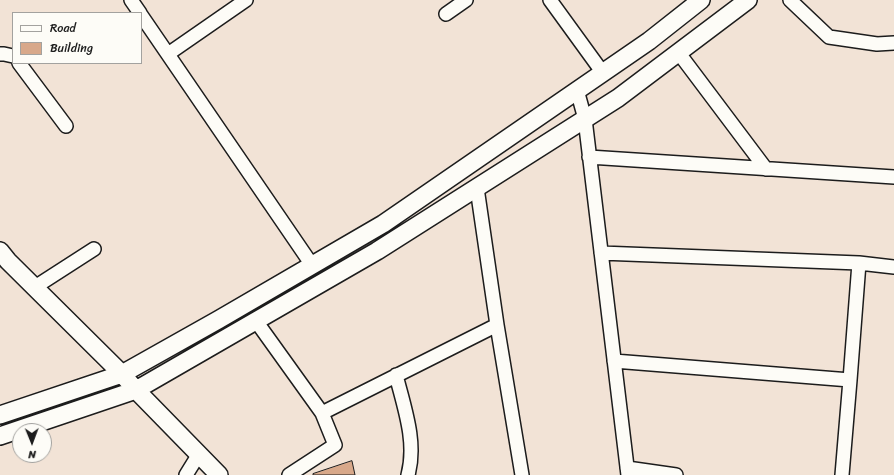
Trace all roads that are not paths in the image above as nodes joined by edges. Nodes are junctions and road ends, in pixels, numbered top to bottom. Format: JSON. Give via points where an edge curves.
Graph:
{"nodes":[{"id":1,"x":131,"y":0,"type":"edge"},
{"id":2,"x":246,"y":0,"type":"edge"},
{"id":3,"x":466,"y":0,"type":"edge"},
{"id":4,"x":550,"y":0,"type":"edge"},
{"id":5,"x":701,"y":0,"type":"edge"},
{"id":6,"x":748,"y":0,"type":"edge"},
{"id":7,"x":790,"y":0,"type":"edge"},
{"id":8,"x":139,"y":12,"type":"edge"},
{"id":9,"x":446,"y":14,"type":"dead end"},
{"id":10,"x":142,"y":17,"type":"edge"},
{"id":11,"x":894,"y":44,"type":"edge"},
{"id":12,"x":678,"y":52,"type":"junction"},
{"id":13,"x":0,"y":54,"type":"edge"},
{"id":14,"x":168,"y":54,"type":"junction"},
{"id":15,"x":12,"y":56,"type":"edge"},
{"id":16,"x":20,"y":64,"type":"edge"},
{"id":17,"x":603,"y":73,"type":"junction"},
{"id":18,"x":577,"y":90,"type":"junction"},
{"id":19,"x":585,"y":119,"type":"junction"},
{"id":20,"x":66,"y":126,"type":"dead end"},
{"id":21,"x":589,"y":157,"type":"junction"},
{"id":22,"x":766,"y":169,"type":"junction"},
{"id":23,"x":894,"y":177,"type":"edge"},
{"id":24,"x":477,"y":188,"type":"junction"},
{"id":25,"x":94,"y":249,"type":"dead end"},
{"id":26,"x":0,"y":250,"type":"edge"},
{"id":27,"x":601,"y":253,"type":"junction"},
{"id":28,"x":859,"y":263,"type":"junction"},
{"id":29,"x":312,"y":265,"type":"junction"},
{"id":30,"x":894,"y":267,"type":"edge"},
{"id":31,"x":35,"y":287,"type":"junction"},
{"id":32,"x":256,"y":321,"type":"junction"},
{"id":33,"x":497,"y":324,"type":"junction"},
{"id":34,"x":614,"y":362,"type":"junction"},
{"id":35,"x":122,"y":374,"type":"junction"},
{"id":36,"x":396,"y":375,"type":"junction"},
{"id":37,"x":850,"y":380,"type":"junction"},
{"id":38,"x":136,"y":390,"type":"junction"},
{"id":39,"x":322,"y":413,"type":"junction"},
{"id":40,"x":0,"y":415,"type":"edge"},
{"id":41,"x":0,"y":436,"type":"edge"},
{"id":42,"x":199,"y":454,"type":"junction"},
{"id":43,"x":627,"y":472,"type":"edge"},
{"id":44,"x":186,"y":475,"type":"edge"},
{"id":45,"x":219,"y":475,"type":"edge"},
{"id":46,"x":289,"y":475,"type":"edge"},
{"id":47,"x":408,"y":475,"type":"edge"},
{"id":48,"x":522,"y":475,"type":"edge"},
{"id":49,"x":676,"y":475,"type":"edge"},
{"id":50,"x":842,"y":475,"type":"edge"}],
"edges":[{"from":1,"to":8,"type":"street"},
{"from":2,"to":14,"type":"street"},
{"from":3,"to":9,"type":"street"},
{"from":4,"to":17,"type":"street"},
{"from":5,"to":17,"type":"main road"},
{"from":6,"to":12,"type":"main road"},
{"from":7,"to":11,"type":"street","via":[[829,37]]},
{"from":10,"to":14,"type":"street"},
{"from":12,"to":19,"type":"main road","via":[[618,98]]},
{"from":12,"to":22,"type":"street"},
{"from":13,"to":15,"type":"street"},
{"from":14,"to":29,"type":"street"},
{"from":16,"to":20,"type":"street"},
{"from":17,"to":18,"type":"main road"},
{"from":18,"to":19,"type":"street"},
{"from":18,"to":29,"type":"main road","via":[[383,224]]},
{"from":19,"to":21,"type":"street"},
{"from":19,"to":24,"type":"main road"},
{"from":21,"to":22,"type":"street"},
{"from":21,"to":27,"type":"street"},
{"from":22,"to":23,"type":"street"},
{"from":24,"to":32,"type":"main road","via":[[377,251]]},
{"from":24,"to":33,"type":"street"},
{"from":25,"to":31,"type":"street"},
{"from":26,"to":31,"type":"main road"},
{"from":27,"to":28,"type":"street"},
{"from":27,"to":34,"type":"street"},
{"from":28,"to":30,"type":"street"},
{"from":28,"to":37,"type":"street"},
{"from":29,"to":35,"type":"main road"},
{"from":31,"to":35,"type":"main road"},
{"from":32,"to":38,"type":"main road"},
{"from":32,"to":39,"type":"street"},
{"from":33,"to":36,"type":"street"},
{"from":33,"to":48,"type":"street"},
{"from":34,"to":37,"type":"street"},
{"from":34,"to":43,"type":"street"},
{"from":35,"to":38,"type":"main road"},
{"from":35,"to":40,"type":"main road"},
{"from":36,"to":39,"type":"street"},
{"from":36,"to":47,"type":"street","via":[[412,450]]},
{"from":37,"to":50,"type":"street"},
{"from":38,"to":41,"type":"main road"},
{"from":38,"to":42,"type":"main road"},
{"from":39,"to":46,"type":"street","via":[[335,445]]},
{"from":42,"to":44,"type":"street"},
{"from":42,"to":45,"type":"main road"},
{"from":43,"to":49,"type":"street"}]}
